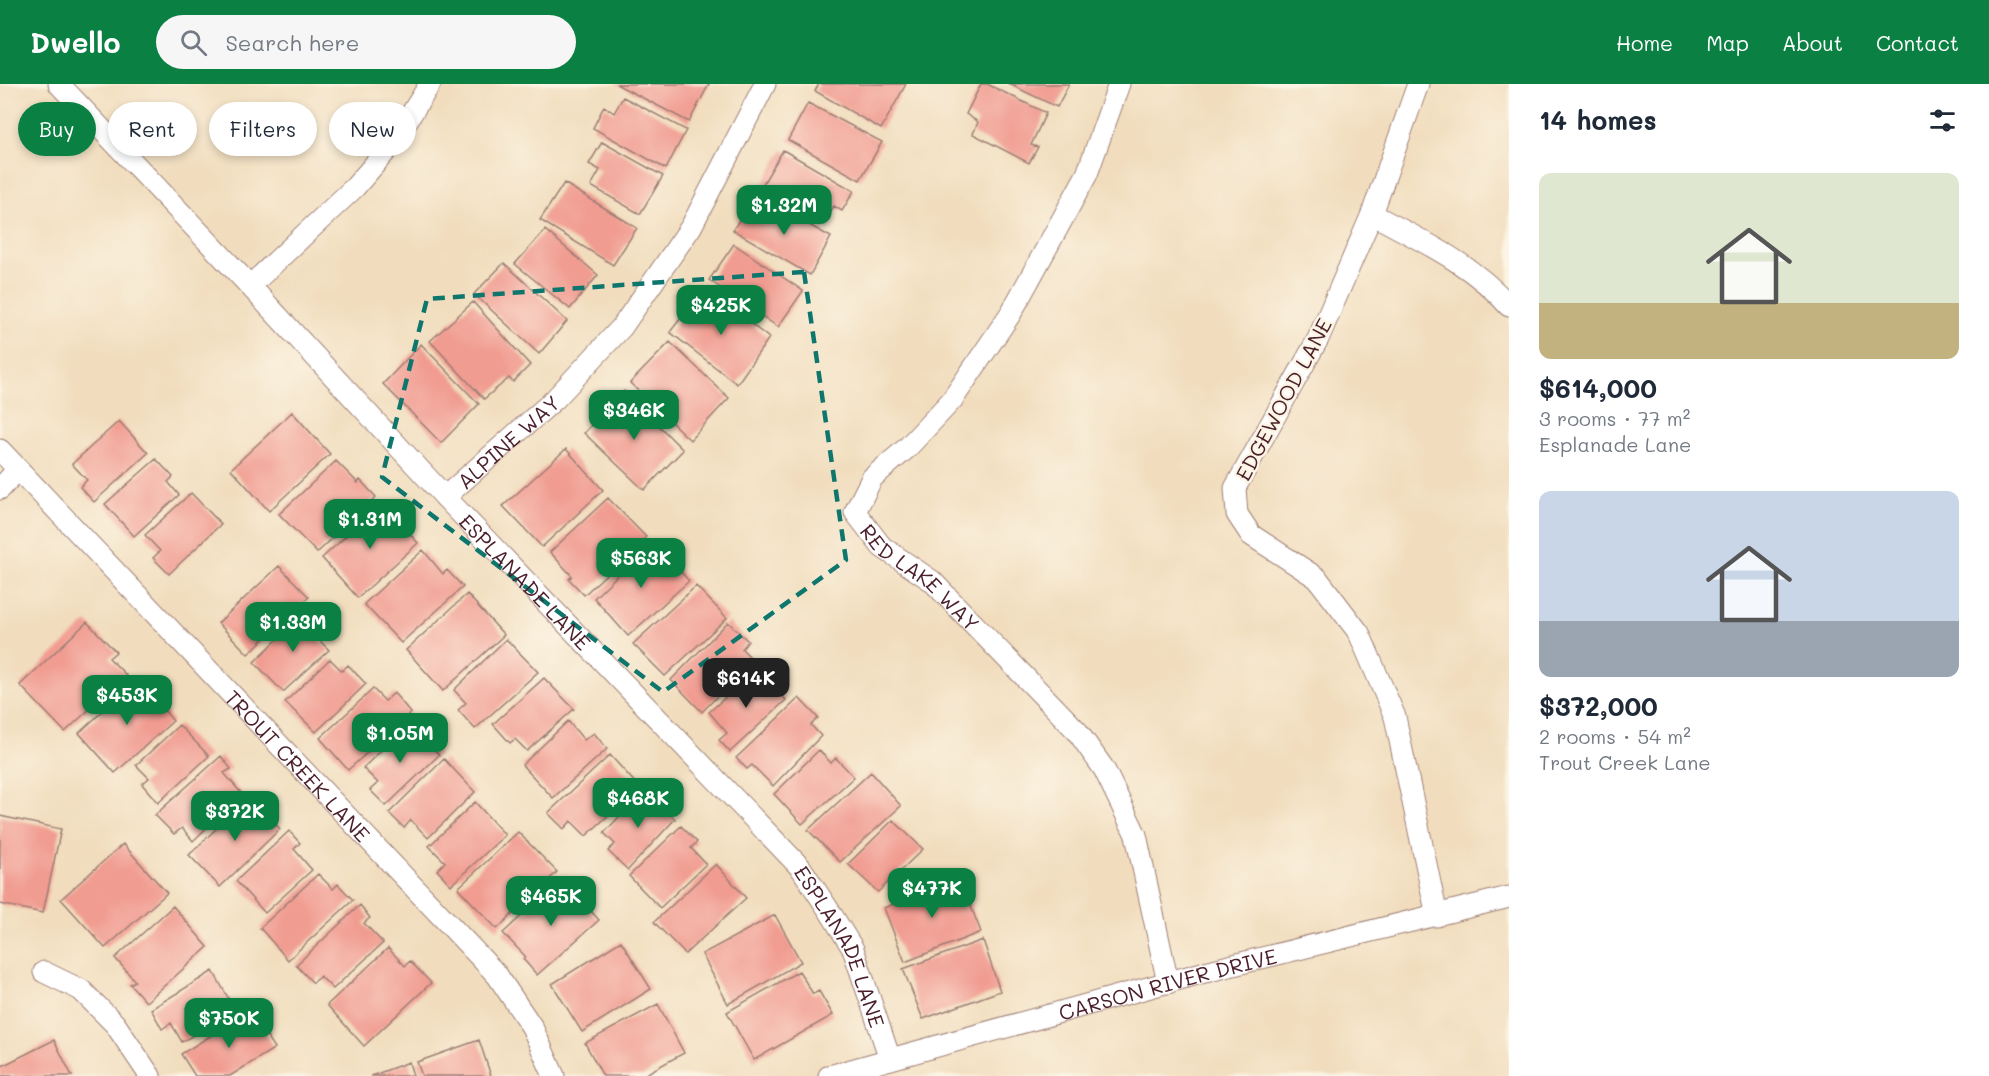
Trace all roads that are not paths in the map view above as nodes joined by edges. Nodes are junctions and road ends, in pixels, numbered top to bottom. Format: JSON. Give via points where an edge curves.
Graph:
{"nodes":[{"id":1,"x":59,"y":84,"type":"edge"},
{"id":2,"x":430,"y":84,"type":"edge"},
{"id":3,"x":765,"y":84,"type":"edge"},
{"id":4,"x":1119,"y":84,"type":"edge"},
{"id":5,"x":1418,"y":84,"type":"edge"},
{"id":6,"x":1372,"y":214,"type":"junction"},
{"id":7,"x":250,"y":286,"type":"junction"},
{"id":8,"x":1509,"y":306,"type":"edge"},
{"id":9,"x":0,"y":450,"type":"edge"},
{"id":10,"x":18,"y":469,"type":"junction"},
{"id":11,"x":0,"y":489,"type":"edge"},
{"id":12,"x":445,"y":497,"type":"junction"},
{"id":13,"x":1509,"y":897,"type":"edge"},
{"id":14,"x":1437,"y":915,"type":"junction"},
{"id":15,"x":44,"y":972,"type":"dead end"},
{"id":16,"x":1168,"y":983,"type":"junction"},
{"id":17,"x":890,"y":1059,"type":"junction"},
{"id":18,"x":150,"y":1076,"type":"edge"},
{"id":19,"x":554,"y":1076,"type":"edge"},
{"id":20,"x":829,"y":1076,"type":"edge"}],
"edges":[{"from":1,"to":7,"type":"street","name":"ESPLANADE LANE"},
{"from":2,"to":7,"type":"street","via":[[393,143],[355,187]]},
{"from":3,"to":12,"type":"street","name":"ALPINE WAY","via":[[691,227],[622,327],[555,399]]},
{"from":4,"to":16,"type":"street","name":"RED LAKE WAY","via":[[1087,174],[1011,313],[952,400],[872,478],[855,512],[882,547],[940,589],[1077,731],[1104,769],[1136,835]]},
{"from":5,"to":6,"type":"street","name":"EDGEWOOD LANE"},
{"from":6,"to":8,"type":"street","via":[[1443,252],[1493,287]]},
{"from":6,"to":14,"type":"street","name":"EDGEWOOD LANE","via":[[1318,339],[1235,488],[1237,514],[1251,535],[1317,578],[1359,633],[1395,717]]},
{"from":7,"to":12,"type":"street","name":"ESPLANADE LANE"},
{"from":9,"to":10,"type":"street","name":"TROUT CREEK LANE"},
{"from":10,"to":11,"type":"street"},
{"from":10,"to":19,"type":"street","name":"TROUT CREEK LANE","via":[[496,975],[532,1027]]},
{"from":12,"to":17,"type":"street","name":"ESPLANADE LANE","via":[[801,868],[852,949]]},
{"from":13,"to":14,"type":"street","name":"CARSON RIVER DRIVE"},
{"from":14,"to":16,"type":"street","name":"CARSON RIVER DRIVE"},
{"from":15,"to":18,"type":"street","via":[[81,990],[115,1024]]},
{"from":16,"to":17,"type":"street","name":"CARSON RIVER DRIVE"},
{"from":17,"to":20,"type":"street","name":"CARSON RIVER DRIVE"}]}
